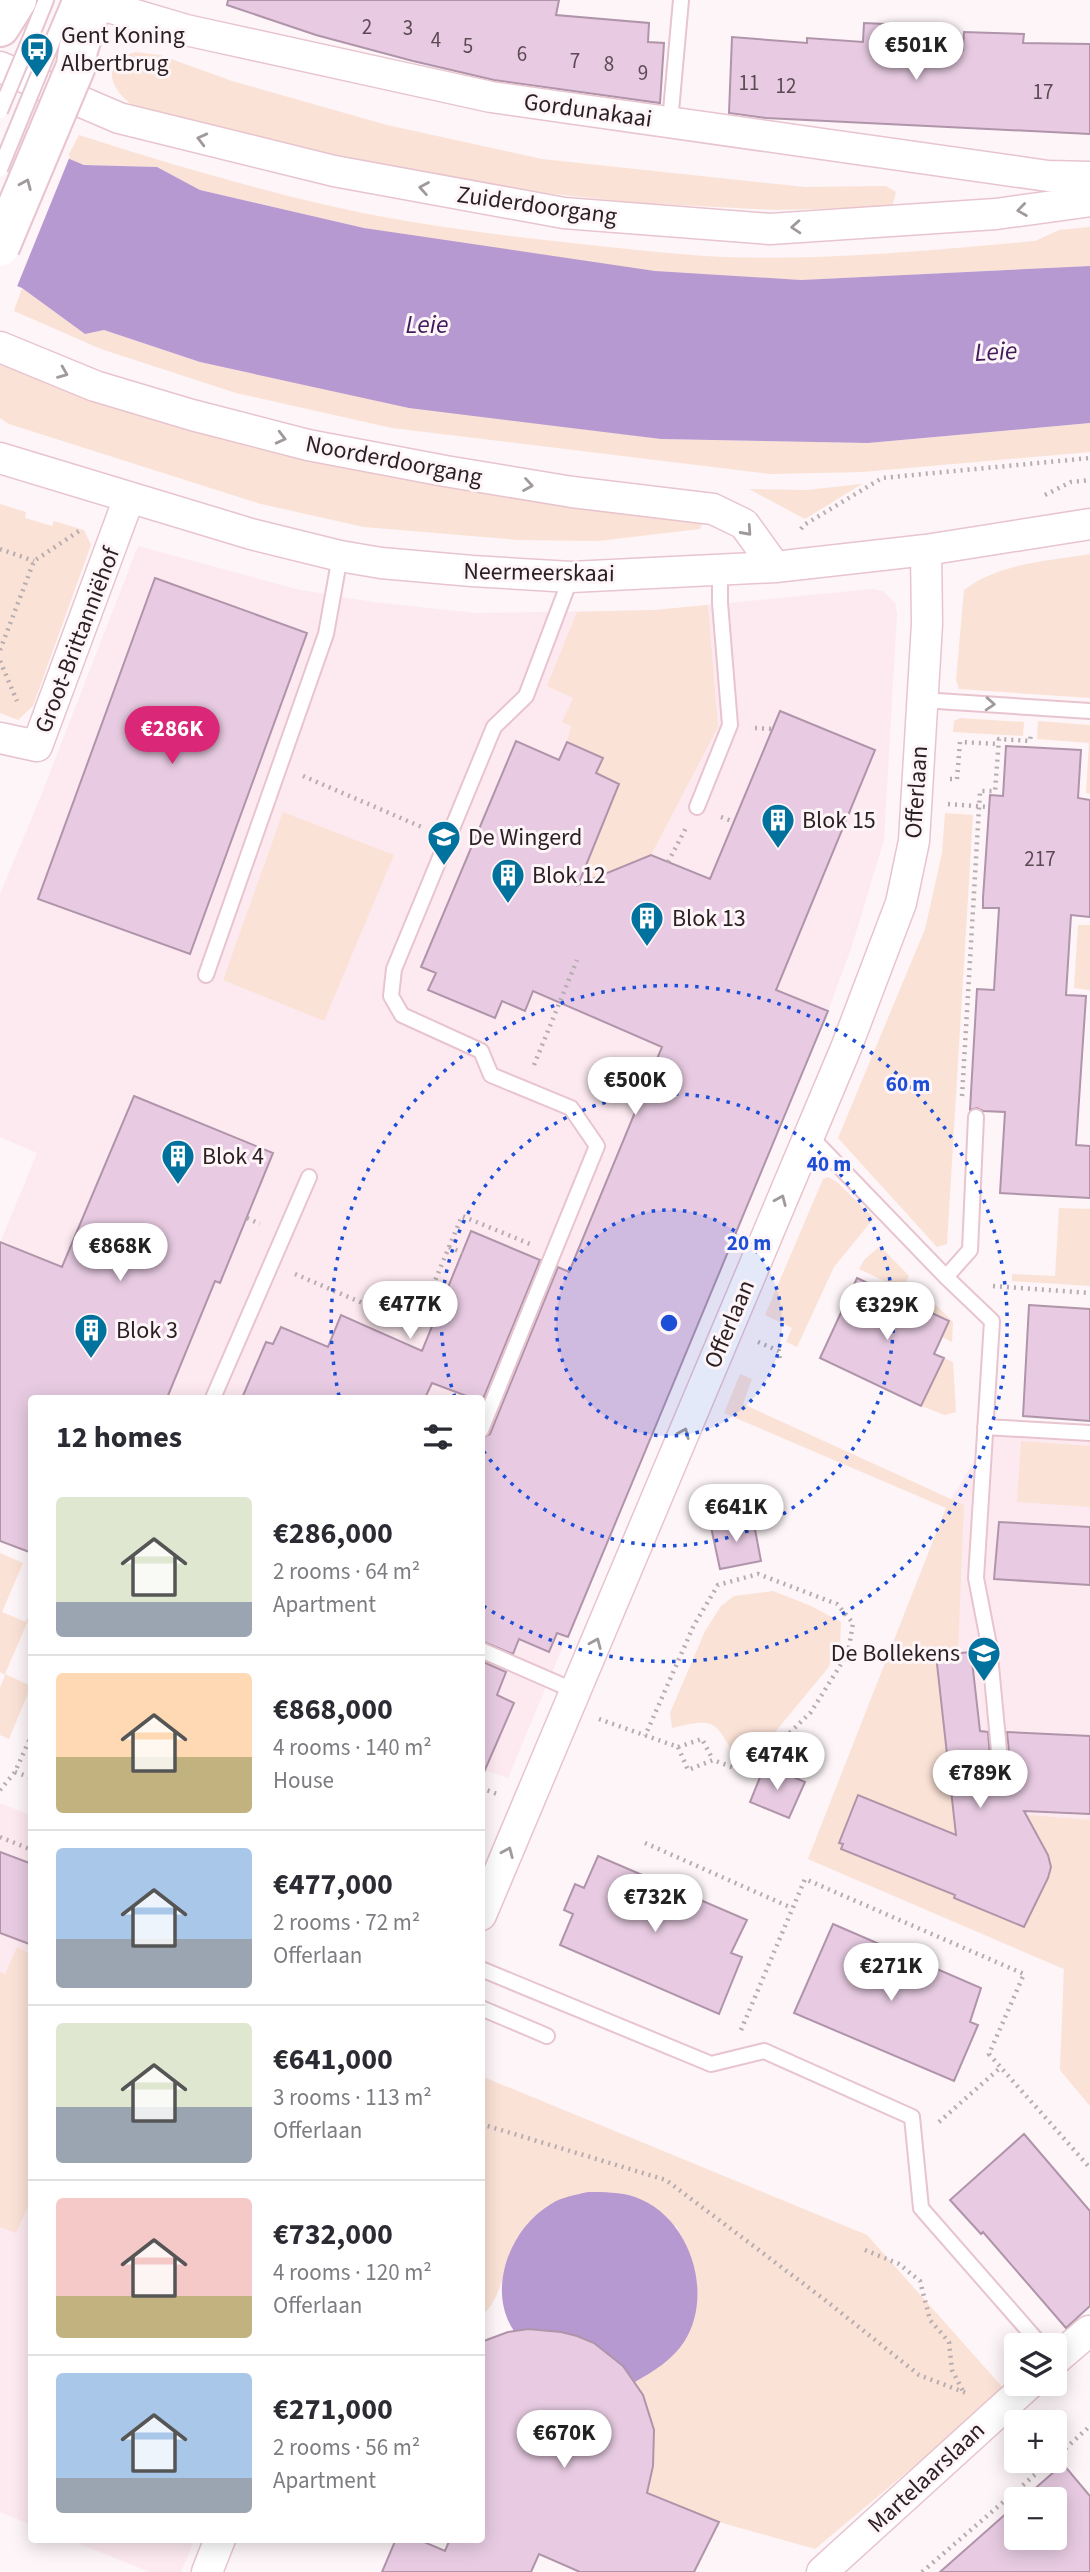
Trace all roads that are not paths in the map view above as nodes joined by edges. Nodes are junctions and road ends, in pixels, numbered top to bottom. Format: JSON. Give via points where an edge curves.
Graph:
{"nodes":[{"id":1,"x":46,"y":0,"type":"edge"},
{"id":2,"x":681,"y":0,"type":"edge"},
{"id":3,"x":85,"y":1,"type":"edge"},
{"id":4,"x":149,"y":9,"type":"edge"},
{"id":5,"x":14,"y":20,"type":"edge"},
{"id":6,"x":66,"y":45,"type":"junction"},
{"id":7,"x":0,"y":68,"type":"edge"},
{"id":8,"x":0,"y":111,"type":"edge"},
{"id":9,"x":670,"y":122,"type":"junction"},
{"id":10,"x":0,"y":169,"type":"edge"},
{"id":11,"x":1090,"y":177,"type":"edge"},
{"id":12,"x":1090,"y":201,"type":"edge"},
{"id":13,"x":0,"y":247,"type":"edge"},
{"id":14,"x":0,"y":347,"type":"edge"},
{"id":15,"x":0,"y":458,"type":"edge"},
{"id":16,"x":129,"y":498,"type":"junction"},
{"id":17,"x":1090,"y":524,"type":"edge"},
{"id":18,"x":926,"y":550,"type":"junction"},
{"id":19,"x":340,"y":555,"type":"junction"},
{"id":20,"x":775,"y":567,"type":"junction"},
{"id":21,"x":720,"y":569,"type":"junction"},
{"id":22,"x":571,"y":577,"type":"junction"},
{"id":23,"x":922,"y":700,"type":"junction"},
{"id":24,"x":1090,"y":710,"type":"edge"},
{"id":25,"x":0,"y":738,"type":"edge"},
{"id":26,"x":696,"y":807,"type":"road end"},
{"id":27,"x":206,"y":975,"type":"dead end"},
{"id":28,"x":976,"y":1117,"type":"road end"},
{"id":29,"x":808,"y":1135,"type":"junction"},
{"id":30,"x":309,"y":1177,"type":"dead end"},
{"id":31,"x":949,"y":1281,"type":"junction"},
{"id":32,"x":214,"y":1395,"type":"edge"},
{"id":33,"x":485,"y":1420,"type":"edge"},
{"id":34,"x":985,"y":1427,"type":"junction"},
{"id":35,"x":1090,"y":1433,"type":"edge"},
{"id":36,"x":485,"y":1652,"type":"edge"},
{"id":37,"x":572,"y":1700,"type":"junction"},
{"id":38,"x":1002,"y":1782,"type":"dead end"},
{"id":39,"x":485,"y":1906,"type":"edge"},
{"id":40,"x":485,"y":1971,"type":"edge"},
{"id":41,"x":485,"y":2010,"type":"edge"},
{"id":42,"x":547,"y":2036,"type":"dead end"},
{"id":43,"x":1089,"y":2331,"type":"edge"},
{"id":44,"x":1030,"y":2333,"type":"edge"},
{"id":45,"x":1067,"y":2350,"type":"edge"},
{"id":46,"x":1015,"y":2396,"type":"edge"},
{"id":47,"x":218,"y":2543,"type":"edge"},
{"id":48,"x":207,"y":2572,"type":"edge"},
{"id":49,"x":822,"y":2572,"type":"edge"}],
"edges":[{"from":1,"to":5,"type":"lane"},
{"from":2,"to":9,"type":"lane"},
{"from":3,"to":4,"type":"street","name":"Gordunakaai"},
{"from":3,"to":6,"type":"street"},
{"from":4,"to":9,"type":"street","name":"Gordunakaai","via":[[186,30],[491,97]]},
{"from":5,"to":8,"type":"lane","bridge":true},
{"from":6,"to":10,"type":"lane","bridge":true},
{"from":13,"to":6,"type":"street","one_way":true,"bridge":true,"via":[[76,66]]},
{"from":12,"to":7,"type":"street","name":"Zuiderdoorgang","one_way":true,"via":[[996,214],[770,229],[564,213],[334,171],[119,118]]},
{"from":9,"to":11,"type":"street","name":"Gordunakaai","via":[[1048,176]]},
{"from":14,"to":20,"type":"street","name":"Noorderdoorgang","one_way":true,"via":[[95,386],[308,445],[572,492],[713,509],[744,524]]},
{"from":15,"to":16,"type":"street","name":"Neermeerskaai"},
{"from":16,"to":19,"type":"street","name":"Neermeerskaai"},
{"from":16,"to":25,"type":"street","name":"Groot-Brittanniëhof","via":[[37,746]]},
{"from":17,"to":18,"type":"street","name":"Neermeerskaai"},
{"from":18,"to":20,"type":"street","name":"Neermeerskaai"},
{"from":18,"to":23,"type":"street","name":"Offerlaan"},
{"from":19,"to":22,"type":"street","name":"Neermeerskaai","via":[[381,563]]},
{"from":19,"to":27,"type":"lane","via":[[326,634]]},
{"from":20,"to":21,"type":"street","name":"Neermeerskaai"},
{"from":21,"to":22,"type":"street","name":"Neermeerskaai"},
{"from":21,"to":26,"type":"lane","via":[[730,725]]},
{"from":22,"to":33,"type":"lane","via":[[526,696],[494,727],[394,969],[391,996],[402,1015],[481,1051],[491,1075],[571,1108],[597,1146]]},
{"from":23,"to":24,"type":"lane","one_way":true},
{"from":23,"to":29,"type":"street","name":"Offerlaan","via":[[914,841],[901,903]]},
{"from":28,"to":31,"type":"lane","via":[[970,1250]]},
{"from":29,"to":31,"type":"lane"},
{"from":37,"to":29,"type":"street","name":"Offerlaan","one_way":true},
{"from":30,"to":32,"type":"lane"},
{"from":31,"to":34,"type":"lane","via":[[992,1321]]},
{"from":34,"to":35,"type":"lane"},
{"from":34,"to":38,"type":"lane","via":[[976,1578],[989,1645]]},
{"from":36,"to":37,"type":"lane"},
{"from":39,"to":37,"type":"street","name":"Offerlaan","one_way":true},
{"from":40,"to":44,"type":"lane","via":[[711,2064],[764,2051],[912,2117],[920,2208]]},
{"from":41,"to":42,"type":"lane"},
{"from":43,"to":45,"type":"street"},
{"from":46,"to":49,"type":"street","name":"Martelaarslaan"},
{"from":47,"to":48,"type":"street"}]}
